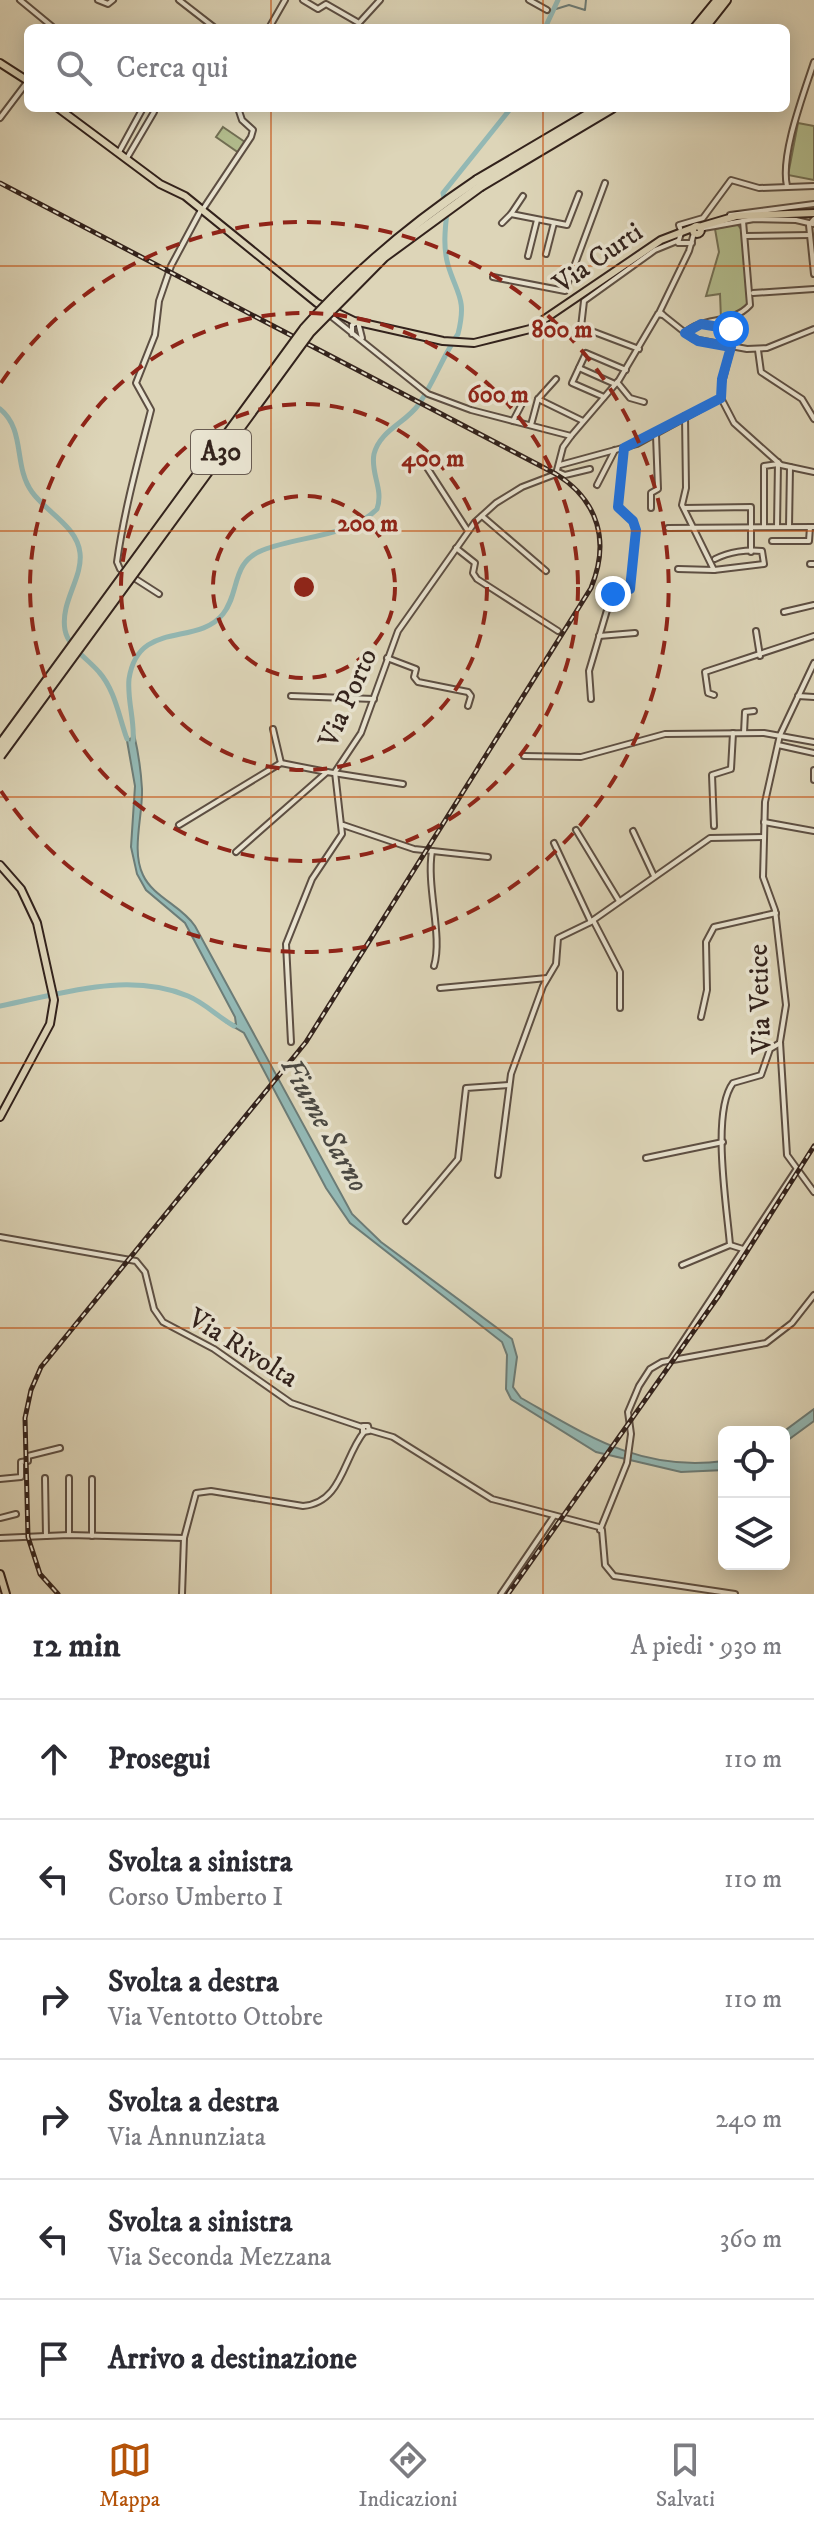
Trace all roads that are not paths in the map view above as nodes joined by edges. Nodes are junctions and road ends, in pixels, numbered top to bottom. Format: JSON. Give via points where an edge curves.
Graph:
{"nodes":[{"id":1,"x":20,"y":0,"type":"edge"},
{"id":2,"x":98,"y":0,"type":"edge"},
{"id":3,"x":113,"y":0,"type":"edge"},
{"id":4,"x":179,"y":0,"type":"edge"},
{"id":5,"x":285,"y":0,"type":"edge"},
{"id":6,"x":303,"y":0,"type":"edge"},
{"id":7,"x":380,"y":0,"type":"edge"},
{"id":8,"x":529,"y":0,"type":"edge"},
{"id":9,"x":718,"y":0,"type":"edge"},
{"id":10,"x":726,"y":0,"type":"edge"},
{"id":11,"x":547,"y":10,"type":"dead end"},
{"id":12,"x":49,"y":24,"type":"edge"},
{"id":13,"x":210,"y":24,"type":"edge"},
{"id":14,"x":271,"y":24,"type":"edge"},
{"id":15,"x":698,"y":24,"type":"edge"},
{"id":16,"x":707,"y":24,"type":"edge"},
{"id":17,"x":814,"y":62,"type":"edge"},
{"id":18,"x":0,"y":63,"type":"edge"},
{"id":19,"x":24,"y":78,"type":"edge"},
{"id":20,"x":24,"y":86,"type":"edge"},
{"id":21,"x":64,"y":112,"type":"edge"},
{"id":22,"x":141,"y":112,"type":"edge"},
{"id":23,"x":154,"y":112,"type":"dead end"},
{"id":24,"x":239,"y":112,"type":"edge"},
{"id":25,"x":593,"y":112,"type":"edge"},
{"id":26,"x":605,"y":112,"type":"edge"},
{"id":27,"x":0,"y":118,"type":"edge"},
{"id":28,"x":119,"y":152,"type":"junction"},
{"id":29,"x":127,"y":159,"type":"junction"},
{"id":30,"x":479,"y":183,"type":"junction"},
{"id":31,"x":605,"y":183,"type":"dead end"},
{"id":32,"x":787,"y":186,"type":"junction"},
{"id":33,"x":812,"y":187,"type":"edge"},
{"id":34,"x":579,"y":194,"type":"dead end"},
{"id":35,"x":523,"y":196,"type":"dead end"},
{"id":36,"x":814,"y":204,"type":"edge"},
{"id":37,"x":202,"y":210,"type":"junction"},
{"id":38,"x":511,"y":214,"type":"junction"},
{"id":39,"x":726,"y":218,"type":"junction"},
{"id":40,"x":812,"y":219,"type":"edge"},
{"id":41,"x":537,"y":220,"type":"junction"},
{"id":42,"x":743,"y":221,"type":"junction"},
{"id":43,"x":502,"y":223,"type":"dead end"},
{"id":44,"x":554,"y":223,"type":"junction"},
{"id":45,"x":694,"y":232,"type":"junction"},
{"id":46,"x":810,"y":234,"type":"junction"},
{"id":47,"x":746,"y":236,"type":"junction"},
{"id":48,"x":677,"y":241,"type":"junction"},
{"id":49,"x":546,"y":254,"type":"dead end"},
{"id":50,"x":528,"y":256,"type":"dead end"},
{"id":51,"x":814,"y":274,"type":"edge"},
{"id":52,"x":493,"y":277,"type":"dead end"},
{"id":53,"x":814,"y":289,"type":"edge"},
{"id":54,"x":752,"y":293,"type":"junction"},
{"id":55,"x":304,"y":294,"type":"junction"},
{"id":56,"x":660,"y":316,"type":"junction"},
{"id":57,"x":731,"y":317,"type":"junction"},
{"id":58,"x":358,"y":322,"type":"junction"},
{"id":59,"x":701,"y":324,"type":"junction"},
{"id":60,"x":814,"y":329,"type":"edge"},
{"id":61,"x":685,"y":333,"type":"junction"},
{"id":62,"x":352,"y":334,"type":"junction"},
{"id":63,"x":362,"y":338,"type":"dead end"},
{"id":64,"x":731,"y":347,"type":"junction"},
{"id":65,"x":639,"y":349,"type":"junction"},
{"id":66,"x":758,"y":350,"type":"junction"},
{"id":67,"x":579,"y":368,"type":"junction"},
{"id":68,"x":626,"y":370,"type":"junction"},
{"id":69,"x":556,"y":379,"type":"dead end"},
{"id":70,"x":616,"y":383,"type":"junction"},
{"id":71,"x":604,"y":397,"type":"junction"},
{"id":72,"x":721,"y":398,"type":"junction"},
{"id":73,"x":538,"y":399,"type":"junction"},
{"id":74,"x":524,"y":400,"type":"dead end"},
{"id":75,"x":644,"y":402,"type":"dead end"},
{"id":76,"x":685,"y":416,"type":"junction"},
{"id":77,"x":814,"y":419,"type":"edge"},
{"id":78,"x":513,"y":421,"type":"junction"},
{"id":79,"x":584,"y":421,"type":"junction"},
{"id":80,"x":531,"y":425,"type":"junction"},
{"id":81,"x":656,"y":434,"type":"junction"},
{"id":82,"x":571,"y":436,"type":"junction"},
{"id":83,"x":624,"y":448,"type":"junction"},
{"id":84,"x":615,"y":450,"type":"junction"},
{"id":85,"x":778,"y":463,"type":"junction"},
{"id":86,"x":560,"y":465,"type":"junction"},
{"id":87,"x":426,"y":466,"type":"dead end"},
{"id":88,"x":790,"y":467,"type":"junction"},
{"id":89,"x":590,"y":469,"type":"dead end"},
{"id":90,"x":814,"y":472,"type":"edge"},
{"id":91,"x":557,"y":473,"type":"junction"},
{"id":92,"x":597,"y":485,"type":"dead end"},
{"id":93,"x":651,"y":508,"type":"dead end"},
{"id":94,"x":684,"y":508,"type":"junction"},
{"id":95,"x":482,"y":516,"type":"junction"},
{"id":96,"x":696,"y":527,"type":"junction"},
{"id":97,"x":751,"y":527,"type":"junction"},
{"id":98,"x":764,"y":527,"type":"junction"},
{"id":99,"x":777,"y":527,"type":"junction"},
{"id":100,"x":789,"y":527,"type":"junction"},
{"id":101,"x":812,"y":527,"type":"edge"},
{"id":102,"x":668,"y":528,"type":"dead end"},
{"id":103,"x":468,"y":531,"type":"junction"},
{"id":104,"x":772,"y":541,"type":"dead end"},
{"id":105,"x":456,"y":548,"type":"junction"},
{"id":106,"x":751,"y":552,"type":"junction"},
{"id":107,"x":715,"y":559,"type":"dead end"},
{"id":108,"x":678,"y":569,"type":"dead end"},
{"id":109,"x":714,"y":570,"type":"junction"},
{"id":110,"x":546,"y":571,"type":"dead end"},
{"id":111,"x":159,"y":594,"type":"dead end"},
{"id":112,"x":814,"y":605,"type":"edge"},
{"id":113,"x":784,"y":612,"type":"dead end"},
{"id":114,"x":558,"y":631,"type":"dead end"},
{"id":115,"x":756,"y":631,"type":"dead end"},
{"id":116,"x":635,"y":633,"type":"dead end"},
{"id":117,"x":599,"y":636,"type":"junction"},
{"id":118,"x":814,"y":636,"type":"edge"},
{"id":119,"x":760,"y":656,"type":"junction"},
{"id":120,"x":387,"y":658,"type":"junction"},
{"id":121,"x":814,"y":663,"type":"edge"},
{"id":122,"x":714,"y":695,"type":"dead end"},
{"id":123,"x":291,"y":696,"type":"dead end"},
{"id":124,"x":798,"y":696,"type":"junction"},
{"id":125,"x":814,"y":697,"type":"edge"},
{"id":126,"x":374,"y":699,"type":"junction"},
{"id":127,"x":591,"y":699,"type":"dead end"},
{"id":128,"x":468,"y":706,"type":"dead end"},
{"id":129,"x":754,"y":711,"type":"dead end"},
{"id":130,"x":273,"y":729,"type":"dead end"},
{"id":131,"x":733,"y":733,"type":"junction"},
{"id":132,"x":744,"y":733,"type":"junction"},
{"id":133,"x":780,"y":735,"type":"junction"},
{"id":134,"x":814,"y":742,"type":"edge"},
{"id":135,"x":0,"y":745,"type":"edge"},
{"id":136,"x":778,"y":745,"type":"junction"},
{"id":137,"x":814,"y":753,"type":"edge"},
{"id":138,"x":0,"y":756,"type":"edge"},
{"id":139,"x":524,"y":756,"type":"dead end"},
{"id":140,"x":281,"y":763,"type":"junction"},
{"id":141,"x":814,"y":770,"type":"edge"},
{"id":142,"x":327,"y":772,"type":"junction"},
{"id":143,"x":335,"y":772,"type":"junction"},
{"id":144,"x":814,"y":780,"type":"edge"},
{"id":145,"x":403,"y":784,"type":"dead end"},
{"id":146,"x":764,"y":822,"type":"junction"},
{"id":147,"x":179,"y":825,"type":"dead end"},
{"id":148,"x":343,"y":825,"type":"junction"},
{"id":149,"x":714,"y":826,"type":"dead end"},
{"id":150,"x":576,"y":830,"type":"dead end"},
{"id":151,"x":633,"y":831,"type":"dead end"},
{"id":152,"x":814,"y":831,"type":"edge"},
{"id":153,"x":764,"y":837,"type":"junction"},
{"id":154,"x":554,"y":843,"type":"dead end"},
{"id":155,"x":432,"y":851,"type":"junction"},
{"id":156,"x":236,"y":852,"type":"dead end"},
{"id":157,"x":488,"y":857,"type":"dead end"},
{"id":158,"x":0,"y":865,"type":"edge"},
{"id":159,"x":654,"y":876,"type":"junction"},
{"id":160,"x":619,"y":901,"type":"junction"},
{"id":161,"x":776,"y":913,"type":"junction"},
{"id":162,"x":592,"y":921,"type":"junction"},
{"id":163,"x":434,"y":966,"type":"dead end"},
{"id":164,"x":547,"y":978,"type":"junction"},
{"id":165,"x":440,"y":988,"type":"dead end"},
{"id":166,"x":620,"y":1008,"type":"dead end"},
{"id":167,"x":701,"y":1017,"type":"dead end"},
{"id":168,"x":291,"y":1042,"type":"dead end"},
{"id":169,"x":780,"y":1043,"type":"junction"},
{"id":170,"x":509,"y":1085,"type":"junction"},
{"id":171,"x":0,"y":1117,"type":"edge"},
{"id":172,"x":723,"y":1142,"type":"junction"},
{"id":173,"x":646,"y":1158,"type":"dead end"},
{"id":174,"x":797,"y":1169,"type":"junction"},
{"id":175,"x":498,"y":1175,"type":"dead end"},
{"id":176,"x":814,"y":1192,"type":"edge"},
{"id":177,"x":406,"y":1221,"type":"dead end"},
{"id":178,"x":0,"y":1237,"type":"edge"},
{"id":179,"x":730,"y":1245,"type":"junction"},
{"id":180,"x":746,"y":1250,"type":"junction"},
{"id":181,"x":682,"y":1265,"type":"dead end"},
{"id":182,"x":814,"y":1295,"type":"edge"},
{"id":183,"x":670,"y":1361,"type":"junction"},
{"id":184,"x":365,"y":1430,"type":"junction"},
{"id":185,"x":60,"y":1448,"type":"dead end"},
{"id":186,"x":45,"y":1478,"type":"dead end"},
{"id":187,"x":69,"y":1478,"type":"dead end"},
{"id":188,"x":0,"y":1479,"type":"edge"},
{"id":189,"x":92,"y":1479,"type":"dead end"},
{"id":190,"x":16,"y":1514,"type":"dead end"},
{"id":191,"x":542,"y":1514,"type":"junction"},
{"id":192,"x":552,"y":1516,"type":"junction"},
{"id":193,"x":0,"y":1518,"type":"edge"},
{"id":194,"x":546,"y":1522,"type":"junction"},
{"id":195,"x":601,"y":1527,"type":"junction"},
{"id":196,"x":545,"y":1532,"type":"junction"},
{"id":197,"x":69,"y":1535,"type":"junction"},
{"id":198,"x":46,"y":1536,"type":"junction"},
{"id":199,"x":92,"y":1536,"type":"junction"},
{"id":200,"x":0,"y":1538,"type":"edge"},
{"id":201,"x":184,"y":1538,"type":"junction"},
{"id":202,"x":1,"y":1575,"type":"edge"},
{"id":203,"x":6,"y":1594,"type":"edge"},
{"id":204,"x":182,"y":1594,"type":"edge"},
{"id":205,"x":501,"y":1594,"type":"edge"},
{"id":206,"x":735,"y":1594,"type":"edge"}],
"edges":[{"from":1,"to":12,"type":"street"},
{"from":2,"to":3,"type":"street"},
{"from":4,"to":13,"type":"street"},
{"from":5,"to":14,"type":"street"},
{"from":6,"to":7,"type":"street","via":[[318,9],[326,4],[359,23]]},
{"from":8,"to":11,"type":"street"},
{"from":9,"to":15,"type":"highway"},
{"from":10,"to":16,"type":"highway"},
{"from":17,"to":32,"type":"street","via":[[784,176]]},
{"from":18,"to":19,"type":"main road"},
{"from":20,"to":27,"type":"street"},
{"from":21,"to":28,"type":"main road","name":"Via Curti"},
{"from":22,"to":28,"type":"street"},
{"from":23,"to":29,"type":"street"},
{"from":24,"to":37,"type":"street","via":[[253,130],[251,137]]},
{"from":25,"to":30,"type":"highway","number":"A30"},
{"from":26,"to":30,"type":"highway","number":"A30"},
{"from":28,"to":29,"type":"main road","name":"Via Curti"},
{"from":29,"to":37,"type":"main road","name":"Via Curti"},
{"from":30,"to":135,"type":"highway","number":"A30","bridge":true,"via":[[391,242],[298,336]]},
{"from":30,"to":138,"type":"highway","number":"A30","bridge":true,"via":[[384,257],[310,332]]},
{"from":31,"to":52,"type":"street","via":[[565,291]]},
{"from":32,"to":33,"type":"street","name":"Via Curti"},
{"from":32,"to":45,"type":"street","name":"Via Curti","via":[[759,188],[731,180],[703,218],[679,225]]},
{"from":34,"to":44,"type":"street","via":[[567,225]]},
{"from":35,"to":38,"type":"street"},
{"from":36,"to":39,"type":"street"},
{"from":37,"to":55,"type":"main road","name":"Via Curti"},
{"from":37,"to":111,"type":"street","via":[[171,266],[155,335],[136,383],[151,410],[117,562]]},
{"from":38,"to":41,"type":"street"},
{"from":38,"to":43,"type":"street"},
{"from":39,"to":40,"type":"main road","name":"Via Curti"},
{"from":39,"to":45,"type":"main road","name":"Via Curti"},
{"from":40,"to":42,"type":"street","name":"Via Curti"},
{"from":40,"to":46,"type":"street"},
{"from":41,"to":44,"type":"street"},
{"from":41,"to":50,"type":"street"},
{"from":42,"to":45,"type":"street","name":"Via Curti"},
{"from":42,"to":47,"type":"street"},
{"from":44,"to":49,"type":"street"},
{"from":45,"to":48,"type":"street"},
{"from":45,"to":48,"type":"street"},
{"from":45,"to":56,"type":"street"},
{"from":45,"to":58,"type":"main road","name":"Via Curti","via":[[661,240],[530,329],[504,338],[443,341]]},
{"from":46,"to":47,"type":"street"},
{"from":46,"to":51,"type":"street"},
{"from":47,"to":54,"type":"street"},
{"from":48,"to":65,"type":"street","via":[[655,250],[584,301],[581,327]]},
{"from":53,"to":54,"type":"street"},
{"from":54,"to":57,"type":"street","via":[[746,310]]},
{"from":55,"to":58,"type":"main road","name":"Via Curti"},
{"from":55,"to":62,"type":"street"},
{"from":56,"to":61,"type":"street"},
{"from":56,"to":65,"type":"street"},
{"from":57,"to":59,"type":"street"},
{"from":57,"to":59,"type":"street","via":[[731,329]]},
{"from":58,"to":62,"type":"street","via":[[352,325]]},
{"from":58,"to":63,"type":"street"},
{"from":59,"to":61,"type":"street"},
{"from":60,"to":66,"type":"street"},
{"from":61,"to":64,"type":"street"},
{"from":62,"to":78,"type":"street","via":[[428,394]]},
{"from":64,"to":66,"type":"street"},
{"from":64,"to":72,"type":"street"},
{"from":65,"to":68,"type":"street"},
{"from":66,"to":77,"type":"street","via":[[761,372],[802,399]]},
{"from":67,"to":68,"type":"street","via":[[586,353]]},
{"from":67,"to":70,"type":"street"},
{"from":67,"to":71,"type":"street","via":[[572,383]]},
{"from":68,"to":70,"type":"street"},
{"from":69,"to":73,"type":"street"},
{"from":70,"to":71,"type":"street"},
{"from":70,"to":75,"type":"street","via":[[630,398]]},
{"from":71,"to":79,"type":"street"},
{"from":72,"to":76,"type":"street"},
{"from":72,"to":85,"type":"street","via":[[734,423]]},
{"from":73,"to":79,"type":"street"},
{"from":73,"to":80,"type":"street"},
{"from":74,"to":78,"type":"street"},
{"from":76,"to":81,"type":"street"},
{"from":76,"to":94,"type":"street"},
{"from":78,"to":80,"type":"street"},
{"from":79,"to":82,"type":"street"},
{"from":80,"to":82,"type":"street"},
{"from":81,"to":83,"type":"street"},
{"from":81,"to":93,"type":"street","via":[[658,489],[651,493]]},
{"from":82,"to":86,"type":"street"},
{"from":83,"to":84,"type":"street"},
{"from":83,"to":117,"type":"street","via":[[618,507],[636,530],[630,589],[611,597]]},
{"from":84,"to":86,"type":"street"},
{"from":84,"to":92,"type":"street"},
{"from":85,"to":88,"type":"street"},
{"from":85,"to":98,"type":"street","via":[[764,466]]},
{"from":85,"to":99,"type":"street"},
{"from":86,"to":91,"type":"street"},
{"from":87,"to":103,"type":"street"},
{"from":88,"to":90,"type":"street"},
{"from":88,"to":100,"type":"street"},
{"from":89,"to":91,"type":"street","name":"Via Porto"},
{"from":91,"to":95,"type":"street","name":"Via Porto","via":[[522,487]]},
{"from":94,"to":96,"type":"street"},
{"from":94,"to":97,"type":"street","via":[[751,507]]},
{"from":95,"to":103,"type":"street","name":"Via Porto"},
{"from":95,"to":110,"type":"street"},
{"from":96,"to":97,"type":"street"},
{"from":96,"to":102,"type":"street"},
{"from":96,"to":109,"type":"street"},
{"from":97,"to":98,"type":"street"},
{"from":97,"to":106,"type":"street"},
{"from":98,"to":99,"type":"street"},
{"from":99,"to":100,"type":"street"},
{"from":100,"to":101,"type":"street"},
{"from":101,"to":104,"type":"street","via":[[809,541]]},
{"from":103,"to":105,"type":"street","name":"Via Porto"},
{"from":105,"to":114,"type":"street","via":[[475,563],[477,579]]},
{"from":105,"to":120,"type":"street","name":"Via Porto","via":[[398,631]]},
{"from":106,"to":107,"type":"street"},
{"from":106,"to":109,"type":"street","via":[[762,551],[764,564]]},
{"from":108,"to":109,"type":"street"},
{"from":112,"to":113,"type":"street"},
{"from":115,"to":119,"type":"street"},
{"from":116,"to":117,"type":"street"},
{"from":117,"to":127,"type":"street","via":[[589,671]]},
{"from":118,"to":119,"type":"street"},
{"from":119,"to":122,"type":"street","via":[[705,672],[708,693]]},
{"from":120,"to":126,"type":"street","name":"Via Porto"},
{"from":120,"to":128,"type":"street","via":[[416,669],[418,682],[468,692]]},
{"from":121,"to":124,"type":"street","name":"Via Vetice"},
{"from":123,"to":126,"type":"street"},
{"from":124,"to":125,"type":"street"},
{"from":124,"to":133,"type":"street","name":"Via Vetice"},
{"from":126,"to":143,"type":"street","name":"Via Porto","via":[[361,733]]},
{"from":129,"to":132,"type":"street","via":[[745,712]]},
{"from":130,"to":140,"type":"street"},
{"from":131,"to":132,"type":"street"},
{"from":131,"to":139,"type":"street","via":[[665,734],[581,757]]},
{"from":131,"to":149,"type":"street","via":[[731,769],[712,775]]},
{"from":132,"to":133,"type":"street"},
{"from":133,"to":134,"type":"street"},
{"from":133,"to":136,"type":"street","name":"Via Vetice"},
{"from":136,"to":137,"type":"street"},
{"from":136,"to":146,"type":"street","name":"Via Vetice"},
{"from":140,"to":142,"type":"street"},
{"from":140,"to":147,"type":"street"},
{"from":141,"to":144,"type":"street"},
{"from":142,"to":143,"type":"street"},
{"from":142,"to":156,"type":"street"},
{"from":143,"to":145,"type":"street"},
{"from":143,"to":148,"type":"street","name":"Via Porto"},
{"from":146,"to":152,"type":"street"},
{"from":146,"to":153,"type":"street","name":"Via Vetice"},
{"from":148,"to":155,"type":"street"},
{"from":148,"to":168,"type":"street","via":[[296,912],[286,944]]},
{"from":150,"to":160,"type":"street"},
{"from":151,"to":159,"type":"street"},
{"from":153,"to":159,"type":"street","via":[[710,838]]},
{"from":153,"to":161,"type":"street","name":"Via Vetice","via":[[763,877]]},
{"from":154,"to":162,"type":"street"},
{"from":155,"to":157,"type":"street"},
{"from":155,"to":163,"type":"street"},
{"from":158,"to":171,"type":"main road","via":[[29,903],[53,996],[50,1024]]},
{"from":159,"to":160,"type":"street"},
{"from":160,"to":162,"type":"street"},
{"from":161,"to":167,"type":"street","via":[[714,927],[706,942],[707,990]]},
{"from":161,"to":169,"type":"street","name":"Via Vetice","via":[[786,1005]]},
{"from":162,"to":164,"type":"street","via":[[558,938],[556,964]]},
{"from":162,"to":166,"type":"street","via":[[620,972]]},
{"from":164,"to":165,"type":"street"},
{"from":164,"to":170,"type":"street"},
{"from":169,"to":172,"type":"street","via":[[770,1049],[761,1075],[731,1086],[724,1105]]},
{"from":169,"to":174,"type":"street","name":"Via Vetice","via":[[787,1155]]},
{"from":170,"to":175,"type":"street"},
{"from":170,"to":177,"type":"street","via":[[466,1088],[458,1159]]},
{"from":172,"to":173,"type":"street"},
{"from":172,"to":179,"type":"street"},
{"from":174,"to":176,"type":"street","name":"Via Vetice"},
{"from":174,"to":180,"type":"street"},
{"from":178,"to":184,"type":"street","name":"Via Rivolta","via":[[136,1261],[163,1322],[214,1349],[291,1403]]},
{"from":179,"to":180,"type":"street"},
{"from":179,"to":181,"type":"street"},
{"from":180,"to":183,"type":"street"},
{"from":182,"to":183,"type":"street","via":[[792,1323],[766,1343]]},
{"from":183,"to":195,"type":"street","via":[[650,1369],[628,1412],[627,1463]]},
{"from":184,"to":191,"type":"street","via":[[393,1437],[492,1499]]},
{"from":184,"to":201,"type":"street","via":[[323,1502],[303,1506],[200,1491],[192,1500]]},
{"from":185,"to":188,"type":"street","via":[[28,1456],[21,1462],[21,1477]]},
{"from":186,"to":198,"type":"street"},
{"from":187,"to":197,"type":"street"},
{"from":189,"to":199,"type":"street"},
{"from":190,"to":193,"type":"street"},
{"from":191,"to":192,"type":"street"},
{"from":191,"to":194,"type":"street"},
{"from":192,"to":194,"type":"street"},
{"from":192,"to":195,"type":"street"},
{"from":192,"to":196,"type":"street"},
{"from":194,"to":196,"type":"street"},
{"from":195,"to":206,"type":"street","via":[[605,1565],[614,1576]]},
{"from":196,"to":205,"type":"street"},
{"from":197,"to":198,"type":"street"},
{"from":197,"to":199,"type":"street"},
{"from":198,"to":200,"type":"street"},
{"from":199,"to":201,"type":"street"},
{"from":201,"to":204,"type":"street"},
{"from":202,"to":203,"type":"main road"}]}
